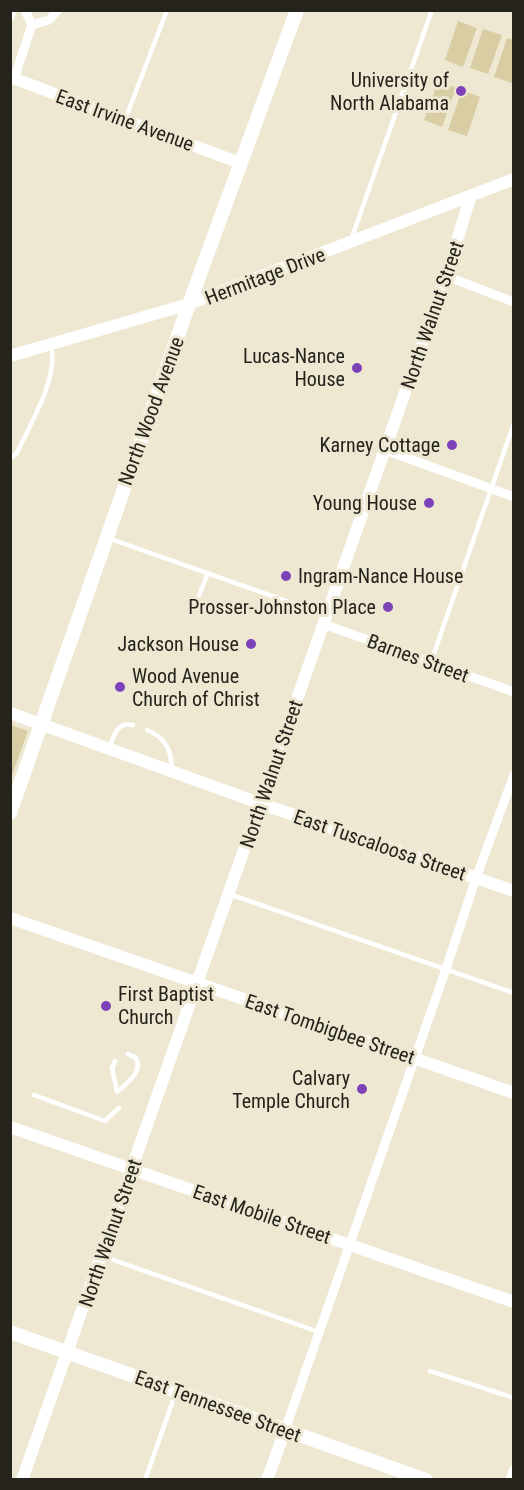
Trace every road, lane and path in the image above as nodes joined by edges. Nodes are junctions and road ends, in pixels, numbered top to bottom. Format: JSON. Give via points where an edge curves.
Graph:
{"nodes":[{"id":1,"x":15,"y":10,"type":"edge"},
{"id":2,"x":58,"y":10,"type":"edge"},
{"id":3,"x":167,"y":10,"type":"edge"},
{"id":4,"x":297,"y":10,"type":"edge"},
{"id":5,"x":432,"y":10,"type":"edge"},
{"id":6,"x":24,"y":11,"type":"edge"},
{"id":7,"x":10,"y":21,"type":"edge"},
{"id":8,"x":32,"y":25,"type":"junction"},
{"id":9,"x":12,"y":82,"type":"edge"},
{"id":10,"x":125,"y":120,"type":"junction"},
{"id":11,"x":240,"y":162,"type":"junction"},
{"id":12,"x":513,"y":179,"type":"edge"},
{"id":13,"x":471,"y":195,"type":"junction"},
{"id":14,"x":350,"y":244,"type":"junction"},
{"id":15,"x":446,"y":276,"type":"junction"},
{"id":16,"x":513,"y":302,"type":"edge"},
{"id":17,"x":189,"y":304,"type":"junction"},
{"id":18,"x":51,"y":344,"type":"junction"},
{"id":19,"x":10,"y":356,"type":"edge"},
{"id":20,"x":513,"y":423,"type":"edge"},
{"id":21,"x":385,"y":450,"type":"junction"},
{"id":22,"x":10,"y":459,"type":"edge"},
{"id":23,"x":491,"y":488,"type":"junction"},
{"id":24,"x":513,"y":497,"type":"edge"},
{"id":25,"x":106,"y":538,"type":"junction"},
{"id":26,"x":208,"y":573,"type":"junction"},
{"id":27,"x":196,"y":603,"type":"dead end"},
{"id":28,"x":324,"y":619,"type":"junction"},
{"id":29,"x":431,"y":663,"type":"junction"},
{"id":30,"x":513,"y":692,"type":"edge"},
{"id":31,"x":10,"y":713,"type":"edge"},
{"id":32,"x":42,"y":725,"type":"junction"},
{"id":33,"x":133,"y":725,"type":"dead end"},
{"id":34,"x":147,"y":730,"type":"dead end"},
{"id":35,"x":108,"y":749,"type":"junction"},
{"id":36,"x":172,"y":772,"type":"junction"},
{"id":37,"x":513,"y":775,"type":"edge"},
{"id":38,"x":262,"y":804,"type":"junction"},
{"id":39,"x":10,"y":813,"type":"edge"},
{"id":40,"x":476,"y":878,"type":"junction"},
{"id":41,"x":513,"y":891,"type":"edge"},
{"id":42,"x":229,"y":894,"type":"junction"},
{"id":43,"x":10,"y":918,"type":"edge"},
{"id":44,"x":446,"y":969,"type":"junction"},
{"id":45,"x":198,"y":982,"type":"junction"},
{"id":46,"x":513,"y":993,"type":"edge"},
{"id":47,"x":128,"y":1054,"type":"dead end"},
{"id":48,"x":415,"y":1058,"type":"junction"},
{"id":49,"x":115,"y":1061,"type":"dead end"},
{"id":50,"x":513,"y":1093,"type":"edge"},
{"id":51,"x":34,"y":1095,"type":"dead end"},
{"id":52,"x":119,"y":1108,"type":"dead end"},
{"id":53,"x":10,"y":1127,"type":"edge"},
{"id":54,"x":132,"y":1169,"type":"junction"},
{"id":55,"x":350,"y":1245,"type":"junction"},
{"id":56,"x":102,"y":1256,"type":"junction"},
{"id":57,"x":513,"y":1302,"type":"edge"},
{"id":58,"x":10,"y":1332,"type":"edge"},
{"id":59,"x":320,"y":1332,"type":"junction"},
{"id":60,"x":67,"y":1352,"type":"junction"},
{"id":61,"x":430,"y":1371,"type":"dead end"},
{"id":62,"x":176,"y":1391,"type":"junction"},
{"id":63,"x":513,"y":1398,"type":"edge"},
{"id":64,"x":285,"y":1430,"type":"junction"},
{"id":65,"x":513,"y":1468,"type":"edge"},
{"id":66,"x":22,"y":1479,"type":"edge"},
{"id":67,"x":145,"y":1479,"type":"edge"},
{"id":68,"x":267,"y":1479,"type":"edge"},
{"id":69,"x":422,"y":1479,"type":"edge"},
{"id":70,"x":510,"y":1479,"type":"edge"}],
"edges":[{"from":1,"to":7,"type":"lane"},
{"from":2,"to":8,"type":"street","via":[[49,20]]},
{"from":3,"to":10,"type":"lane"},
{"from":4,"to":11,"type":"main road","name":"North Wood Avenue"},
{"from":5,"to":14,"type":"lane"},
{"from":6,"to":8,"type":"street"},
{"from":8,"to":9,"type":"street"},
{"from":9,"to":10,"type":"street","name":"East Irvine Avenue"},
{"from":10,"to":11,"type":"street","name":"East Irvine Avenue"},
{"from":11,"to":17,"type":"main road","name":"North Wood Avenue"},
{"from":12,"to":13,"type":"street","name":"Hermitage Drive"},
{"from":13,"to":14,"type":"street","name":"Hermitage Drive"},
{"from":13,"to":15,"type":"street","name":"North Walnut Street"},
{"from":14,"to":17,"type":"street","name":"Hermitage Drive"},
{"from":15,"to":16,"type":"street"},
{"from":15,"to":21,"type":"street","name":"North Walnut Street"},
{"from":17,"to":18,"type":"street","name":"Hermitage Drive"},
{"from":17,"to":25,"type":"main road","name":"North Wood Avenue"},
{"from":18,"to":19,"type":"street","name":"Hermitage Drive"},
{"from":18,"to":22,"type":"lane","via":[[50,378],[17,453]]},
{"from":20,"to":23,"type":"lane"},
{"from":21,"to":23,"type":"street"},
{"from":21,"to":28,"type":"street","name":"North Walnut Street"},
{"from":23,"to":24,"type":"street"},
{"from":23,"to":29,"type":"lane"},
{"from":25,"to":26,"type":"lane"},
{"from":25,"to":32,"type":"main road","name":"North Wood Avenue"},
{"from":26,"to":27,"type":"lane"},
{"from":26,"to":28,"type":"lane"},
{"from":28,"to":29,"type":"street","name":"Barnes Street"},
{"from":28,"to":38,"type":"street","name":"North Walnut Street"},
{"from":29,"to":30,"type":"street","name":"Barnes Street"},
{"from":31,"to":32,"type":"street","name":"East Tuscaloosa Street"},
{"from":32,"to":35,"type":"street","name":"East Tuscaloosa Street"},
{"from":32,"to":39,"type":"main road","name":"North Wood Avenue"},
{"from":33,"to":35,"type":"lane","via":[[119,727]]},
{"from":34,"to":36,"type":"lane","via":[[163,739],[171,751]]},
{"from":35,"to":36,"type":"street","name":"East Tuscaloosa Street"},
{"from":36,"to":38,"type":"street","name":"East Tuscaloosa Street"},
{"from":37,"to":40,"type":"street"},
{"from":38,"to":40,"type":"street","name":"East Tuscaloosa Street"},
{"from":38,"to":42,"type":"street","name":"North Walnut Street"},
{"from":40,"to":41,"type":"street","name":"East Tuscaloosa Street"},
{"from":40,"to":44,"type":"street"},
{"from":42,"to":44,"type":"lane"},
{"from":42,"to":45,"type":"street","name":"North Walnut Street"},
{"from":43,"to":45,"type":"street","name":"East Tombigbee Street"},
{"from":44,"to":46,"type":"lane"},
{"from":44,"to":48,"type":"street"},
{"from":45,"to":48,"type":"street","name":"East Tombigbee Street"},
{"from":45,"to":54,"type":"street","name":"North Walnut Street"},
{"from":47,"to":49,"type":"lane","via":[[136,1058],[138,1068],[117,1092],[112,1068]]},
{"from":48,"to":50,"type":"street","name":"East Tombigbee Street"},
{"from":48,"to":55,"type":"street"},
{"from":51,"to":52,"type":"lane","via":[[105,1121]]},
{"from":53,"to":54,"type":"street","name":"East Mobile Street"},
{"from":54,"to":55,"type":"street","name":"East Mobile Street"},
{"from":54,"to":56,"type":"street","name":"North Walnut Street"},
{"from":55,"to":57,"type":"street","name":"East Mobile Street"},
{"from":55,"to":59,"type":"street"},
{"from":56,"to":59,"type":"lane"},
{"from":56,"to":60,"type":"street","name":"North Walnut Street"},
{"from":58,"to":60,"type":"main road","name":"East Tennessee Street"},
{"from":59,"to":64,"type":"street"},
{"from":60,"to":62,"type":"main road","name":"East Tennessee Street"},
{"from":60,"to":66,"type":"street","name":"North Walnut Street"},
{"from":61,"to":63,"type":"lane"},
{"from":62,"to":64,"type":"main road","name":"East Tennessee Street"},
{"from":62,"to":67,"type":"lane"},
{"from":64,"to":68,"type":"street"},
{"from":64,"to":69,"type":"main road","name":"East Tennessee Street"},
{"from":65,"to":70,"type":"street"}]}
